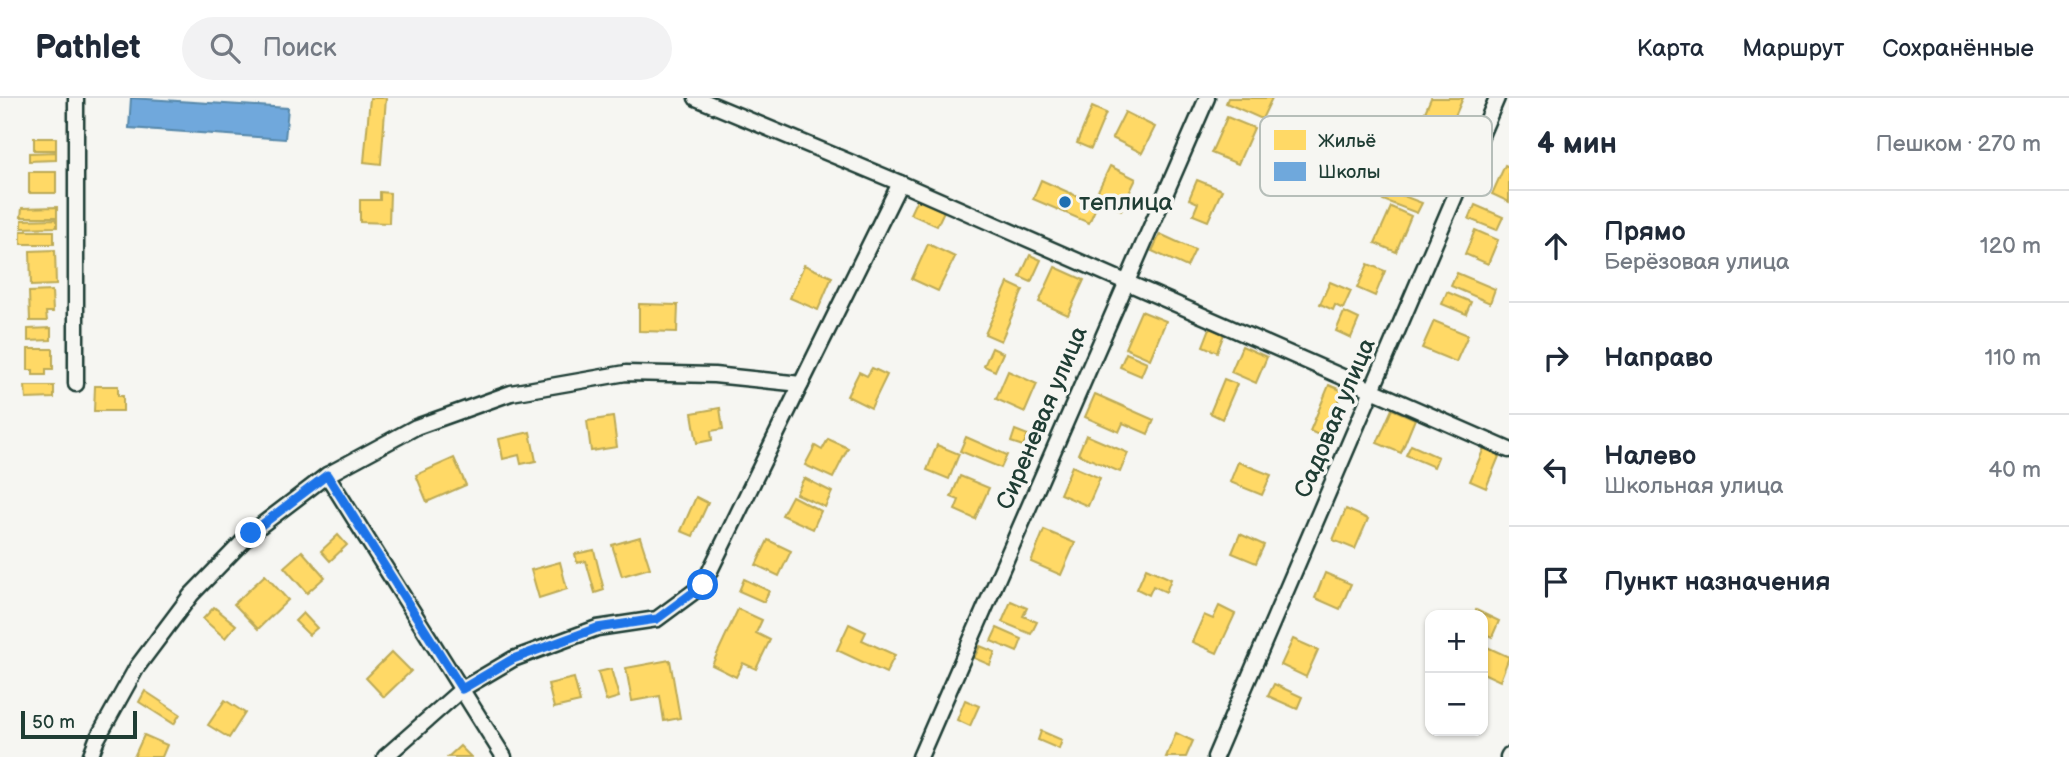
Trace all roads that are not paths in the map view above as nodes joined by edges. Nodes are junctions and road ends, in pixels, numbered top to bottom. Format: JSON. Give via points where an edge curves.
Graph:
{"nodes":[{"id":1,"x":76,"y":98,"type":"edge"},
{"id":2,"x":696,"y":98,"type":"edge"},
{"id":3,"x":1207,"y":98,"type":"edge"},
{"id":4,"x":1497,"y":98,"type":"edge"},
{"id":5,"x":1489,"y":116,"type":"edge"},
{"id":6,"x":900,"y":183,"type":"junction"},
{"id":7,"x":1455,"y":196,"type":"edge"},
{"id":8,"x":1125,"y":282,"type":"junction"},
{"id":9,"x":75,"y":384,"type":"dead end"},
{"id":10,"x":801,"y":384,"type":"junction"},
{"id":11,"x":1371,"y":389,"type":"junction"},
{"id":12,"x":1509,"y":450,"type":"edge"},
{"id":13,"x":327,"y":475,"type":"junction"},
{"id":14,"x":462,"y":689,"type":"junction"},
{"id":15,"x":90,"y":757,"type":"edge"},
{"id":16,"x":386,"y":757,"type":"edge"},
{"id":17,"x":504,"y":757,"type":"edge"},
{"id":18,"x":920,"y":757,"type":"edge"},
{"id":19,"x":1215,"y":757,"type":"edge"}],
"edges":[{"from":1,"to":9,"type":"street"},
{"from":2,"to":6,"type":"street"},
{"from":3,"to":8,"type":"street","name":"Сиреневая улица"},
{"from":4,"to":5,"type":"street","name":"Садовая улица"},
{"from":6,"to":8,"type":"street"},
{"from":6,"to":10,"type":"street"},
{"from":7,"to":11,"type":"street","name":"Садовая улица"},
{"from":8,"to":11,"type":"street"},
{"from":8,"to":18,"type":"street","name":"Сиреневая улица"},
{"from":10,"to":13,"type":"street","via":[[715,375],[626,373],[511,393],[416,427]]},
{"from":10,"to":14,"type":"street","via":[[703,585],[657,619],[597,628],[513,659]]},
{"from":11,"to":12,"type":"street"},
{"from":11,"to":19,"type":"street","name":"Садовая улица"},
{"from":13,"to":14,"type":"street"},
{"from":13,"to":15,"type":"street","via":[[251,533],[191,595],[137,667]]},
{"from":14,"to":16,"type":"street"},
{"from":14,"to":17,"type":"street"}]}
